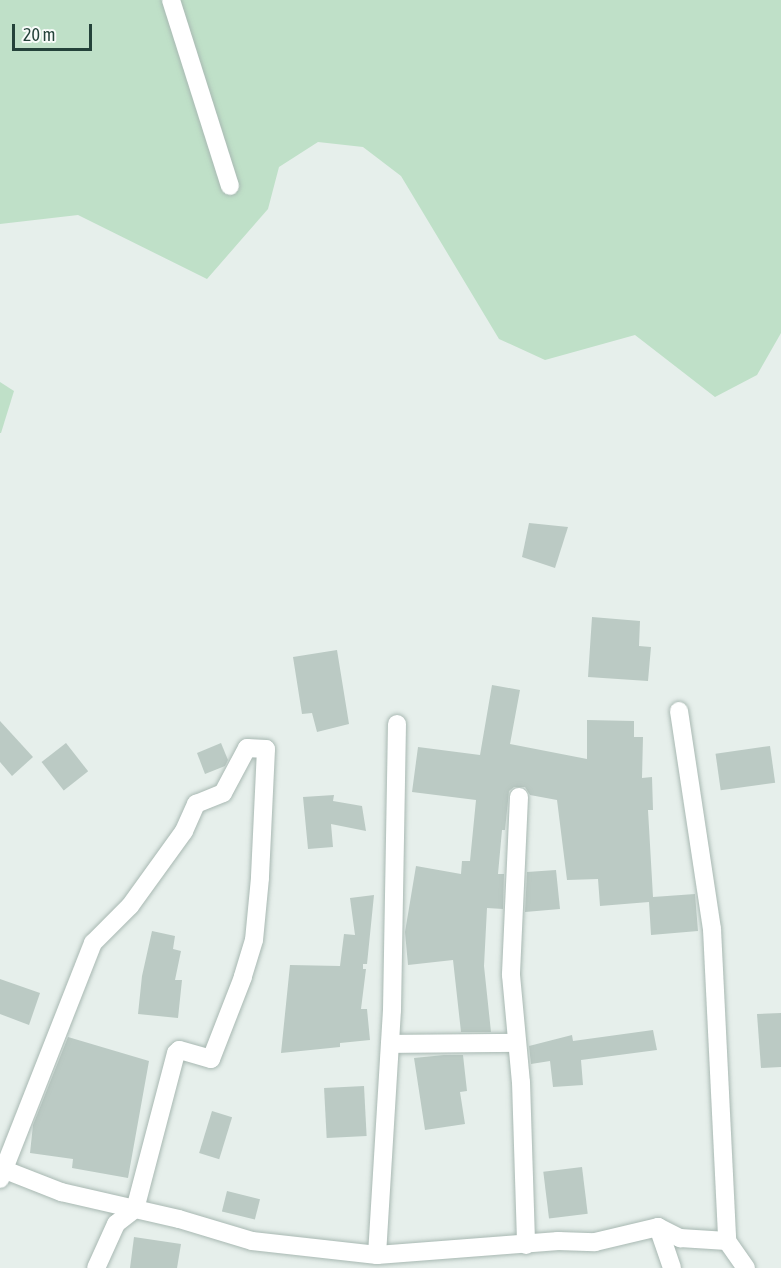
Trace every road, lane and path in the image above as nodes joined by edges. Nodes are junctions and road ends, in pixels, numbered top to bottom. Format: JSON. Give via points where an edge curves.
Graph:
{"nodes":[{"id":1,"x":171,"y":0,"type":"edge"},
{"id":2,"x":230,"y":186,"type":"dead end"},
{"id":3,"x":679,"y":711,"type":"dead end"},
{"id":4,"x":397,"y":724,"type":"dead end"},
{"id":5,"x":519,"y":797,"type":"dead end"},
{"id":6,"x":517,"y":1043,"type":"junction"},
{"id":7,"x":390,"y":1044,"type":"junction"},
{"id":8,"x":1,"y":1172,"type":"edge"},
{"id":9,"x":135,"y":1209,"type":"junction"},
{"id":10,"x":658,"y":1227,"type":"junction"},
{"id":11,"x":727,"y":1241,"type":"junction"},
{"id":12,"x":526,"y":1245,"type":"junction"},
{"id":13,"x":377,"y":1255,"type":"junction"},
{"id":14,"x":432,"y":1260,"type":"edge"},
{"id":15,"x":96,"y":1268,"type":"edge"},
{"id":16,"x":672,"y":1268,"type":"edge"},
{"id":17,"x":746,"y":1268,"type":"edge"}],
"edges":[{"from":1,"to":2,"type":"street"},
{"from":3,"to":11,"type":"street","via":[[712,929]]},
{"from":4,"to":7,"type":"street"},
{"from":5,"to":6,"type":"street","via":[[511,975]]},
{"from":6,"to":7,"type":"street"},
{"from":6,"to":12,"type":"street"},
{"from":7,"to":13,"type":"street"},
{"from":8,"to":9,"type":"street","via":[[61,1192]]},
{"from":8,"to":9,"type":"street","via":[[93,943],[130,906],[184,831],[196,804],[224,793],[247,748],[266,748],[254,940],[211,1059],[179,1050],[176,1053]]},
{"from":9,"to":13,"type":"street","via":[[252,1241]]},
{"from":9,"to":15,"type":"street","via":[[116,1224]]},
{"from":10,"to":11,"type":"street","via":[[680,1238]]},
{"from":10,"to":12,"type":"street","via":[[595,1242]]},
{"from":10,"to":16,"type":"street"},
{"from":11,"to":17,"type":"street"},
{"from":12,"to":14,"type":"street"},
{"from":13,"to":14,"type":"street"}]}
